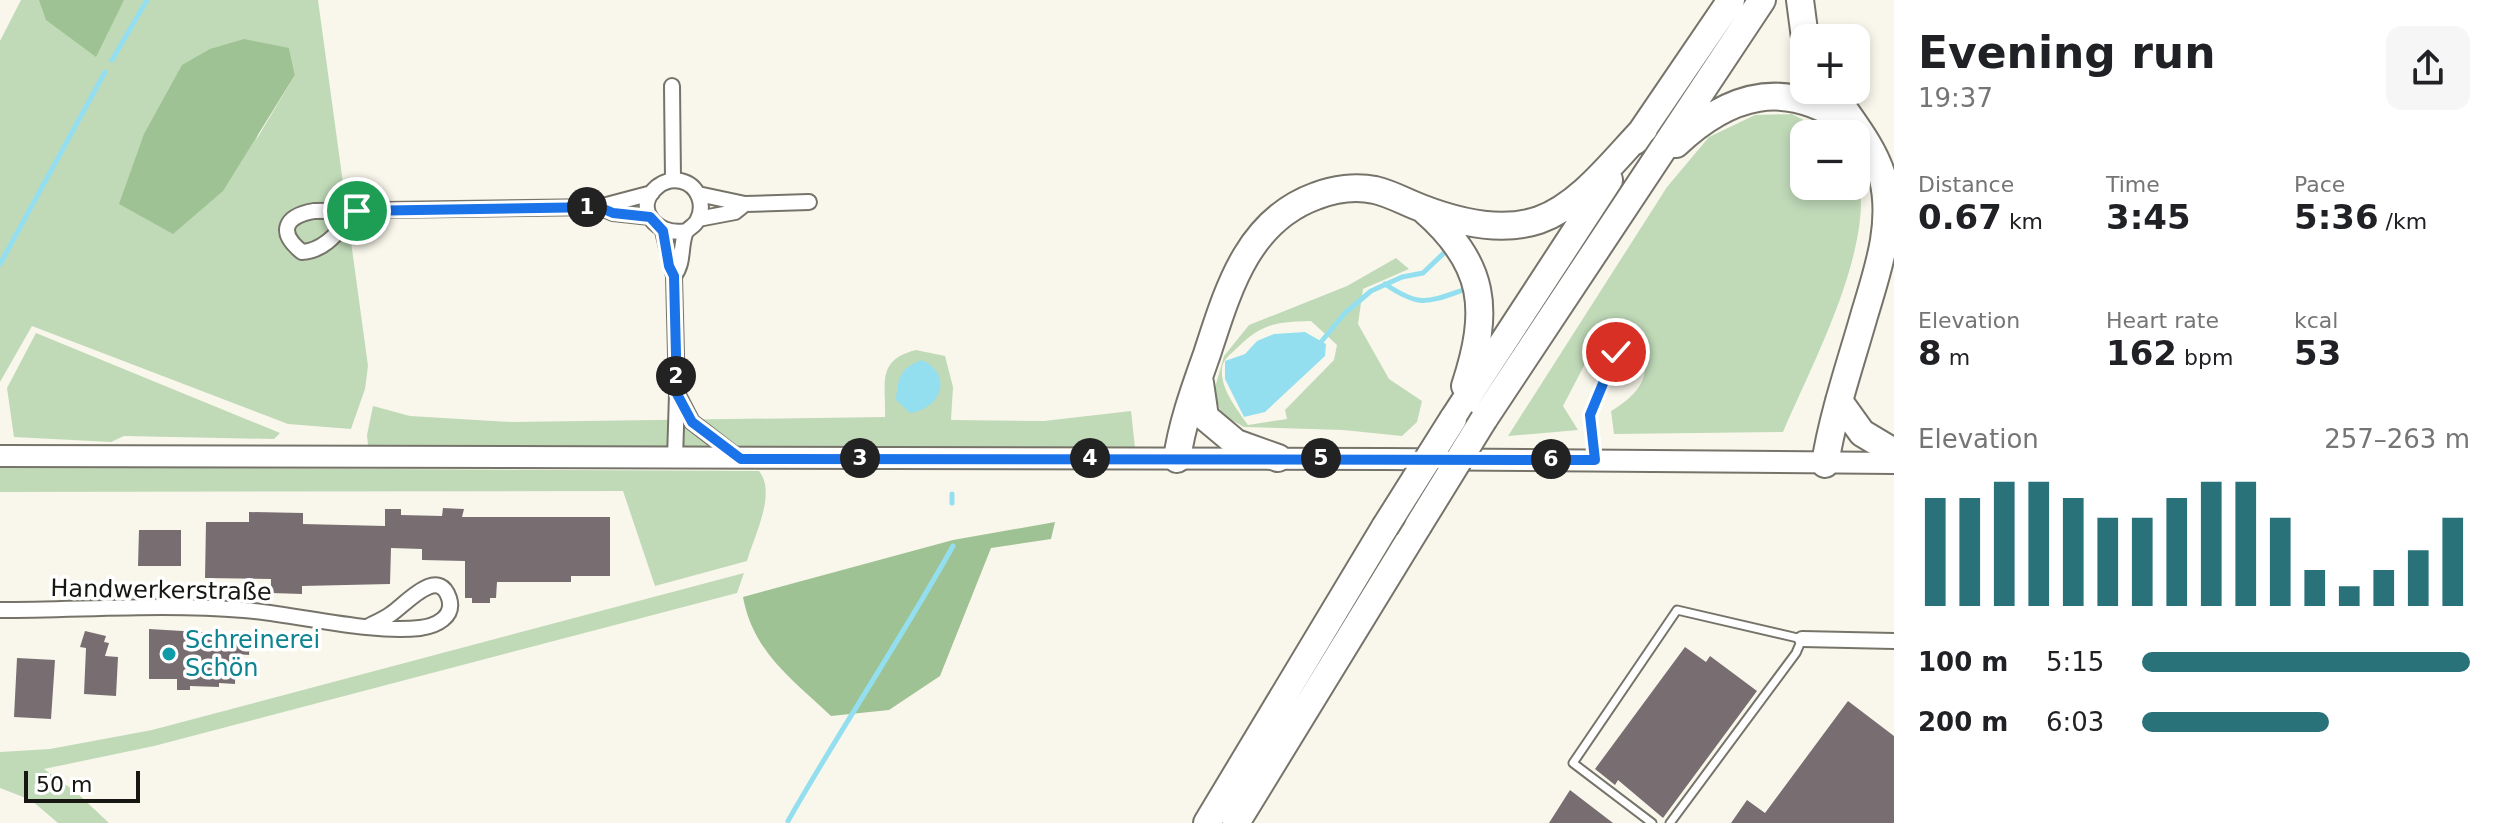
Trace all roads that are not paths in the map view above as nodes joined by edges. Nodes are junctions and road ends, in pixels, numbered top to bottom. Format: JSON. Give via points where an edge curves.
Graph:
{"nodes":[{"id":1,"x":1731,"y":0,"type":"edge"},
{"id":2,"x":1762,"y":0,"type":"edge"},
{"id":3,"x":1800,"y":0,"type":"edge"},
{"id":4,"x":1803,"y":24,"type":"edge"},
{"id":5,"x":672,"y":86,"type":"dead end"},
{"id":6,"x":1843,"y":120,"type":"edge"},
{"id":7,"x":1644,"y":129,"type":"junction"},
{"id":8,"x":1870,"y":150,"type":"edge"},
{"id":9,"x":1650,"y":168,"type":"junction"},
{"id":10,"x":673,"y":180,"type":"junction"},
{"id":11,"x":652,"y":193,"type":"junction"},
{"id":12,"x":698,"y":194,"type":"junction"},
{"id":13,"x":809,"y":202,"type":"dead end"},
{"id":14,"x":745,"y":204,"type":"junction"},
{"id":15,"x":599,"y":207,"type":"junction"},
{"id":16,"x":1421,"y":208,"type":"junction"},
{"id":17,"x":357,"y":211,"type":"junction"},
{"id":18,"x":650,"y":217,"type":"junction"},
{"id":19,"x":698,"y":219,"type":"junction"},
{"id":20,"x":663,"y":231,"type":"junction"},
{"id":21,"x":686,"y":231,"type":"junction"},
{"id":22,"x":674,"y":276,"type":"junction"},
{"id":23,"x":1616,"y":352,"type":"dead end"},
{"id":24,"x":1200,"y":375,"type":"junction"},
{"id":25,"x":677,"y":394,"type":"junction"},
{"id":26,"x":1839,"y":401,"type":"junction"},
{"id":27,"x":1453,"y":419,"type":"junction"},
{"id":28,"x":1894,"y":452,"type":"edge"},
{"id":29,"x":0,"y":456,"type":"edge"},
{"id":30,"x":1278,"y":458,"type":"junction"},
{"id":31,"x":675,"y":459,"type":"junction"},
{"id":32,"x":741,"y":459,"type":"junction"},
{"id":33,"x":1177,"y":459,"type":"junction"},
{"id":34,"x":1595,"y":460,"type":"junction"},
{"id":35,"x":1894,"y":463,"type":"edge"},
{"id":36,"x":1825,"y":464,"type":"junction"},
{"id":37,"x":0,"y":610,"type":"edge"},
{"id":38,"x":369,"y":626,"type":"junction"},
{"id":39,"x":1802,"y":639,"type":"junction"},
{"id":40,"x":1894,"y":641,"type":"edge"},
{"id":41,"x":1207,"y":823,"type":"edge"},
{"id":42,"x":1236,"y":823,"type":"edge"},
{"id":43,"x":1652,"y":823,"type":"edge"},
{"id":44,"x":1670,"y":823,"type":"edge"}],
"edges":[{"from":1,"to":7,"type":"highway"},
{"from":2,"to":9,"type":"highway"},
{"from":3,"to":4,"type":"highway"},
{"from":5,"to":10,"type":"street"},
{"from":6,"to":9,"type":"highway","via":[[1809,100],[1752,98],[1709,116]]},
{"from":7,"to":16,"type":"highway","via":[[1568,204],[1541,220],[1495,227]]},
{"from":7,"to":27,"type":"highway"},
{"from":8,"to":26,"type":"highway","via":[[1883,182],[1886,231]]},
{"from":9,"to":42,"type":"highway","bridge":true,"via":[[1484,419]]},
{"from":10,"to":11,"type":"street"},
{"from":10,"to":12,"type":"street","via":[[692,186]]},
{"from":11,"to":15,"type":"street"},
{"from":11,"to":18,"type":"street"},
{"from":12,"to":14,"type":"street"},
{"from":12,"to":19,"type":"street"},
{"from":13,"to":14,"type":"street"},
{"from":14,"to":19,"type":"street","via":[[735,212]]},
{"from":15,"to":17,"type":"street"},
{"from":15,"to":18,"type":"street"},
{"from":16,"to":24,"type":"highway","via":[[1386,193],[1353,188],[1326,192],[1281,212],[1245,255]]},
{"from":16,"to":27,"type":"highway","via":[[1462,249],[1477,286],[1478,338]]},
{"from":17,"to":17,"type":"street","via":[[299,213],[291,219],[288,238],[302,252],[313,251]]},
{"from":18,"to":20,"type":"street"},
{"from":19,"to":21,"type":"street"},
{"from":20,"to":21,"type":"street"},
{"from":20,"to":22,"type":"street"},
{"from":21,"to":22,"type":"street"},
{"from":22,"to":25,"type":"street"},
{"from":23,"to":34,"type":"lane","via":[[1590,415]]},
{"from":24,"to":30,"type":"highway","via":[[1205,417],[1236,443]]},
{"from":24,"to":33,"type":"highway"},
{"from":25,"to":31,"type":"street"},
{"from":25,"to":32,"type":"street","via":[[692,422]]},
{"from":26,"to":28,"type":"highway","via":[[1862,433]]},
{"from":26,"to":36,"type":"highway"},
{"from":27,"to":41,"type":"highway","bridge":true},
{"from":29,"to":31,"type":"main road"},
{"from":30,"to":33,"type":"main road"},
{"from":30,"to":34,"type":"main road"},
{"from":31,"to":32,"type":"main road"},
{"from":32,"to":33,"type":"main road"},
{"from":34,"to":36,"type":"main road"},
{"from":35,"to":36,"type":"main road"},
{"from":37,"to":38,"type":"street","name":"Handwerkerstraße","via":[[242,610]]},
{"from":38,"to":38,"type":"street","name":"Handwerkerstraße","via":[[420,628],[440,622],[450,604],[447,593],[441,587],[419,590],[393,614]]},
{"from":39,"to":40,"type":"street"},
{"from":39,"to":43,"type":"lane","via":[[1677,610],[1573,763]]},
{"from":39,"to":44,"type":"lane"}]}
